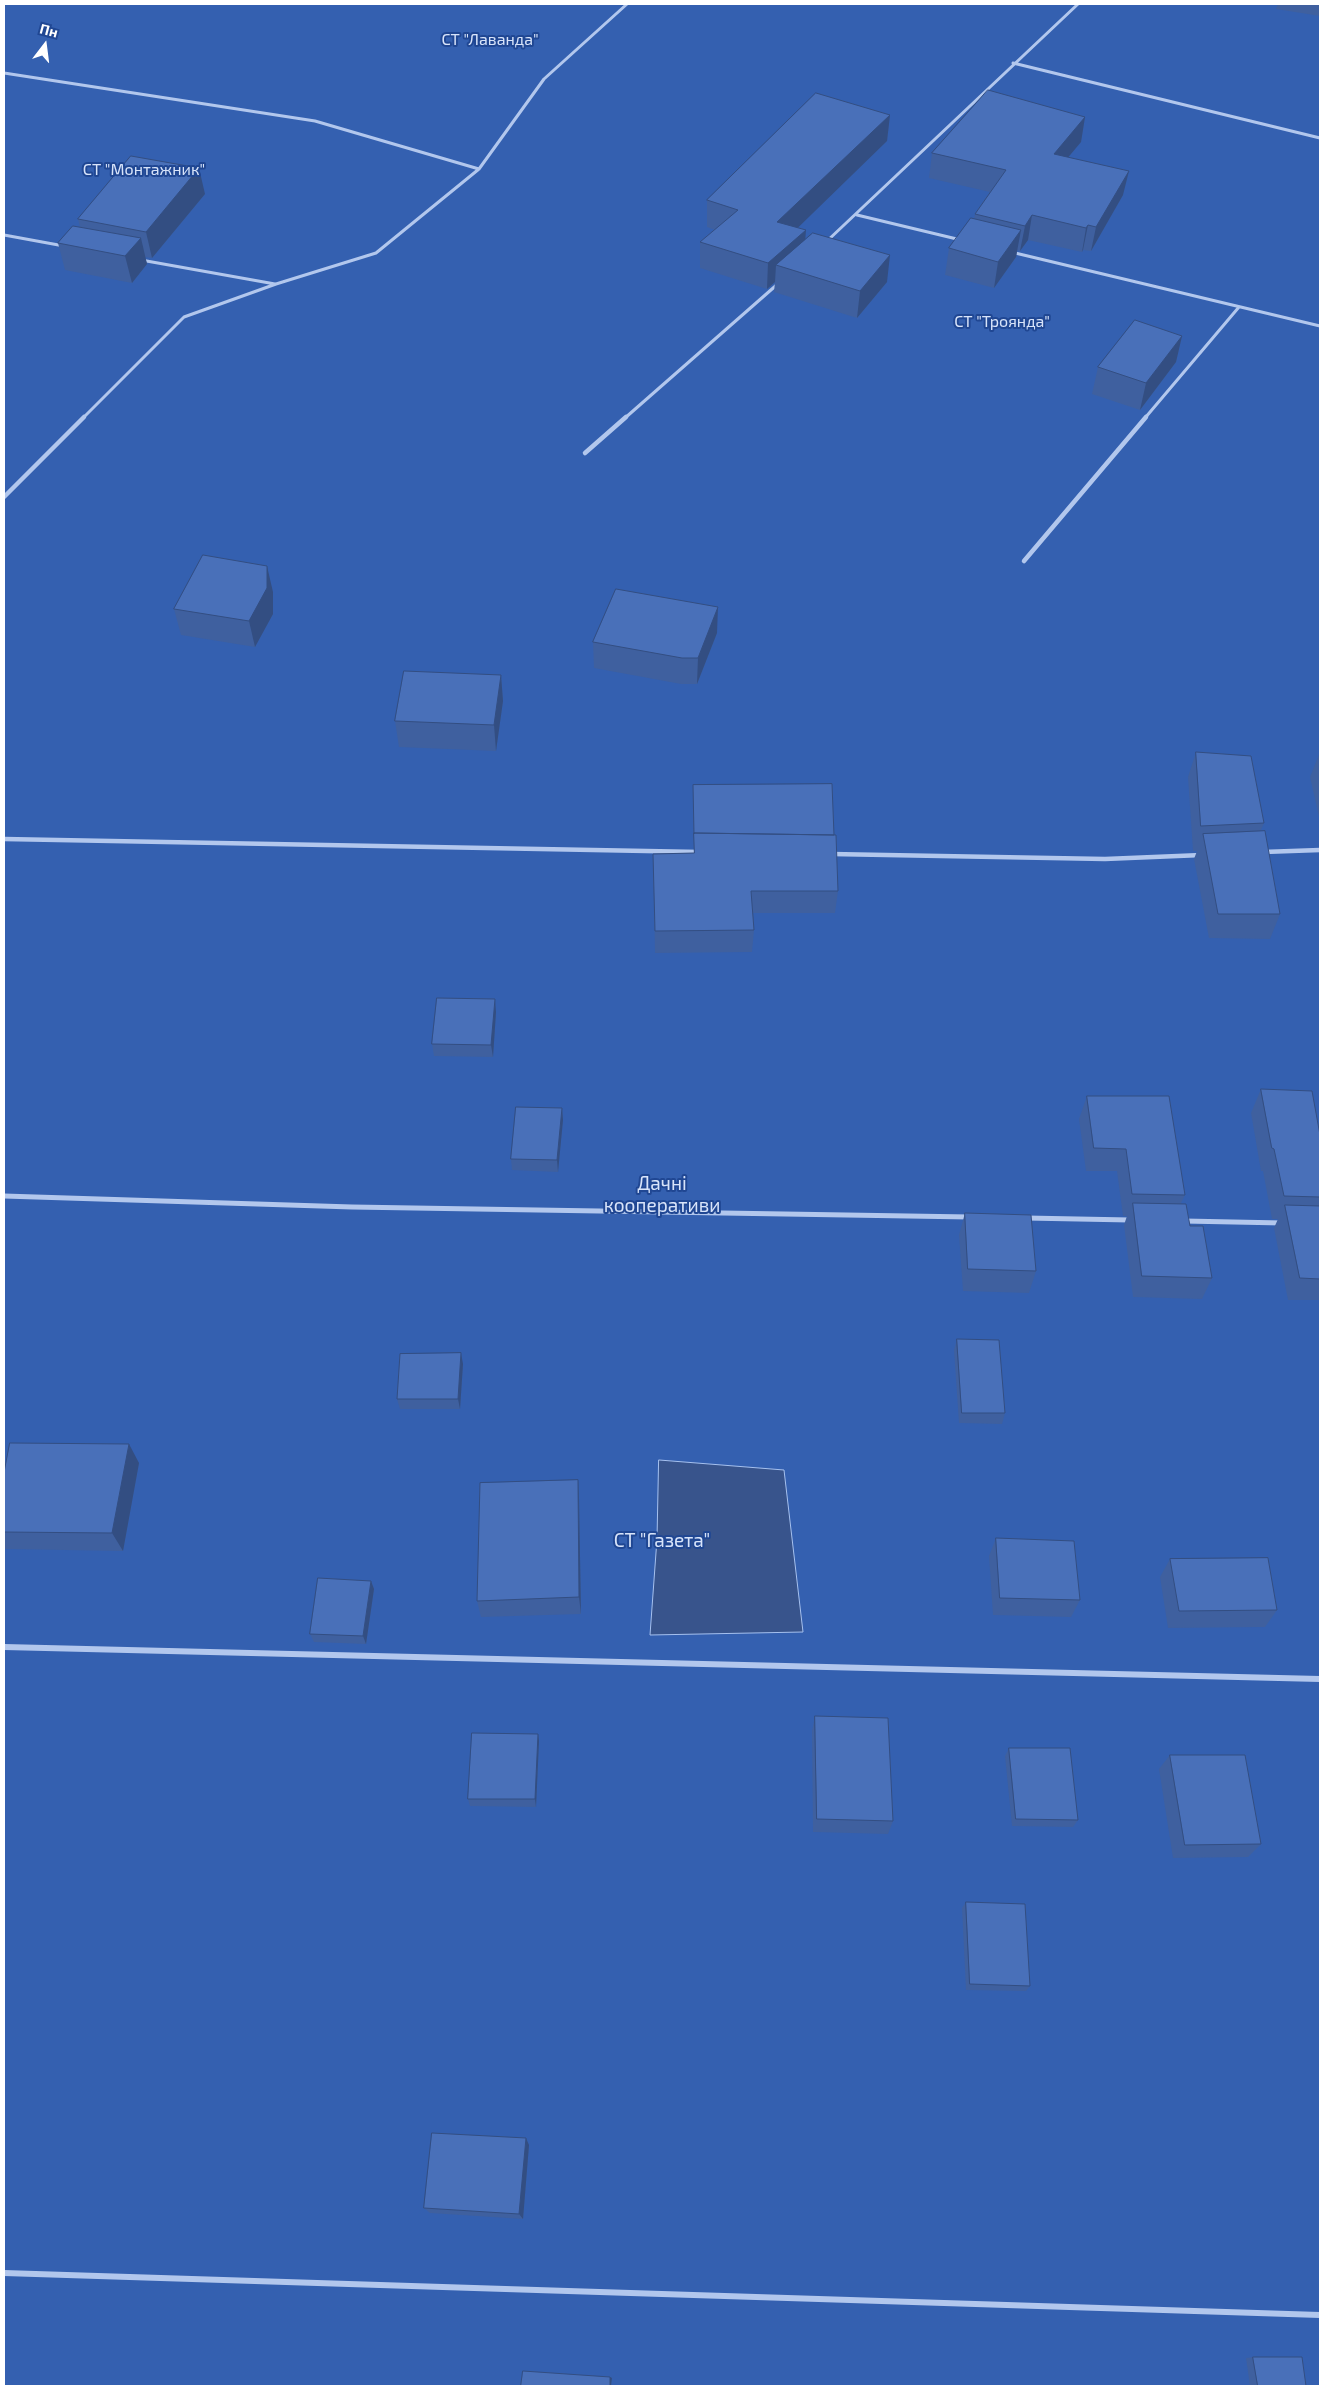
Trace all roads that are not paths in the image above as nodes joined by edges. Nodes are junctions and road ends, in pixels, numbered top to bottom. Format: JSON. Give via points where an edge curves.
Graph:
{"nodes":[{"id":1,"x":627,"y":4,"type":"edge"},
{"id":2,"x":1078,"y":4,"type":"edge"},
{"id":3,"x":1013,"y":63,"type":"junction"},
{"id":4,"x":4,"y":73,"type":"edge"},
{"id":5,"x":1320,"y":138,"type":"edge"},
{"id":6,"x":479,"y":168,"type":"junction"},
{"id":7,"x":857,"y":215,"type":"junction"},
{"id":8,"x":4,"y":235,"type":"edge"},
{"id":9,"x":962,"y":240,"type":"edge"},
{"id":10,"x":72,"y":247,"type":"edge"},
{"id":11,"x":820,"y":247,"type":"edge"},
{"id":12,"x":1010,"y":252,"type":"edge"},
{"id":13,"x":140,"y":260,"type":"dead end"},
{"id":14,"x":783,"y":279,"type":"edge"},
{"id":15,"x":276,"y":284,"type":"junction"},
{"id":16,"x":1239,"y":307,"type":"junction"},
{"id":17,"x":1320,"y":326,"type":"edge"},
{"id":18,"x":585,"y":453,"type":"dead end"},
{"id":19,"x":4,"y":497,"type":"edge"},
{"id":20,"x":1024,"y":561,"type":"dead end"},
{"id":21,"x":4,"y":839,"type":"edge"},
{"id":22,"x":1320,"y":850,"type":"edge"},
{"id":23,"x":708,"y":852,"type":"edge"},
{"id":24,"x":1252,"y":853,"type":"edge"},
{"id":25,"x":827,"y":854,"type":"edge"},
{"id":26,"x":1212,"y":854,"type":"edge"},
{"id":27,"x":4,"y":1196,"type":"edge"},
{"id":28,"x":974,"y":1217,"type":"edge"},
{"id":29,"x":1023,"y":1218,"type":"edge"},
{"id":30,"x":1132,"y":1220,"type":"edge"},
{"id":31,"x":1182,"y":1221,"type":"edge"},
{"id":32,"x":1290,"y":1224,"type":"edge"},
{"id":33,"x":4,"y":1647,"type":"edge"},
{"id":34,"x":1320,"y":1679,"type":"edge"},
{"id":35,"x":4,"y":2273,"type":"edge"},
{"id":36,"x":1320,"y":2315,"type":"edge"}],
"edges":[{"from":1,"to":6,"type":"street","via":[[544,79]]},
{"from":2,"to":3,"type":"street"},
{"from":3,"to":5,"type":"street"},
{"from":3,"to":7,"type":"street"},
{"from":4,"to":6,"type":"street","via":[[315,121]]},
{"from":6,"to":15,"type":"street","via":[[376,254]]},
{"from":7,"to":9,"type":"street"},
{"from":7,"to":11,"type":"street"},
{"from":8,"to":10,"type":"street"},
{"from":12,"to":16,"type":"street"},
{"from":13,"to":15,"type":"street"},
{"from":14,"to":18,"type":"street"},
{"from":15,"to":19,"type":"street","via":[[184,317]]},
{"from":16,"to":17,"type":"street"},
{"from":16,"to":20,"type":"street"},
{"from":21,"to":23,"type":"street"},
{"from":22,"to":24,"type":"street"},
{"from":25,"to":26,"type":"street","via":[[1105,859]]},
{"from":27,"to":28,"type":"street","via":[[352,1207]]},
{"from":29,"to":30,"type":"street"},
{"from":31,"to":32,"type":"street"},
{"from":33,"to":34,"type":"street"},
{"from":35,"to":36,"type":"street"}]}
